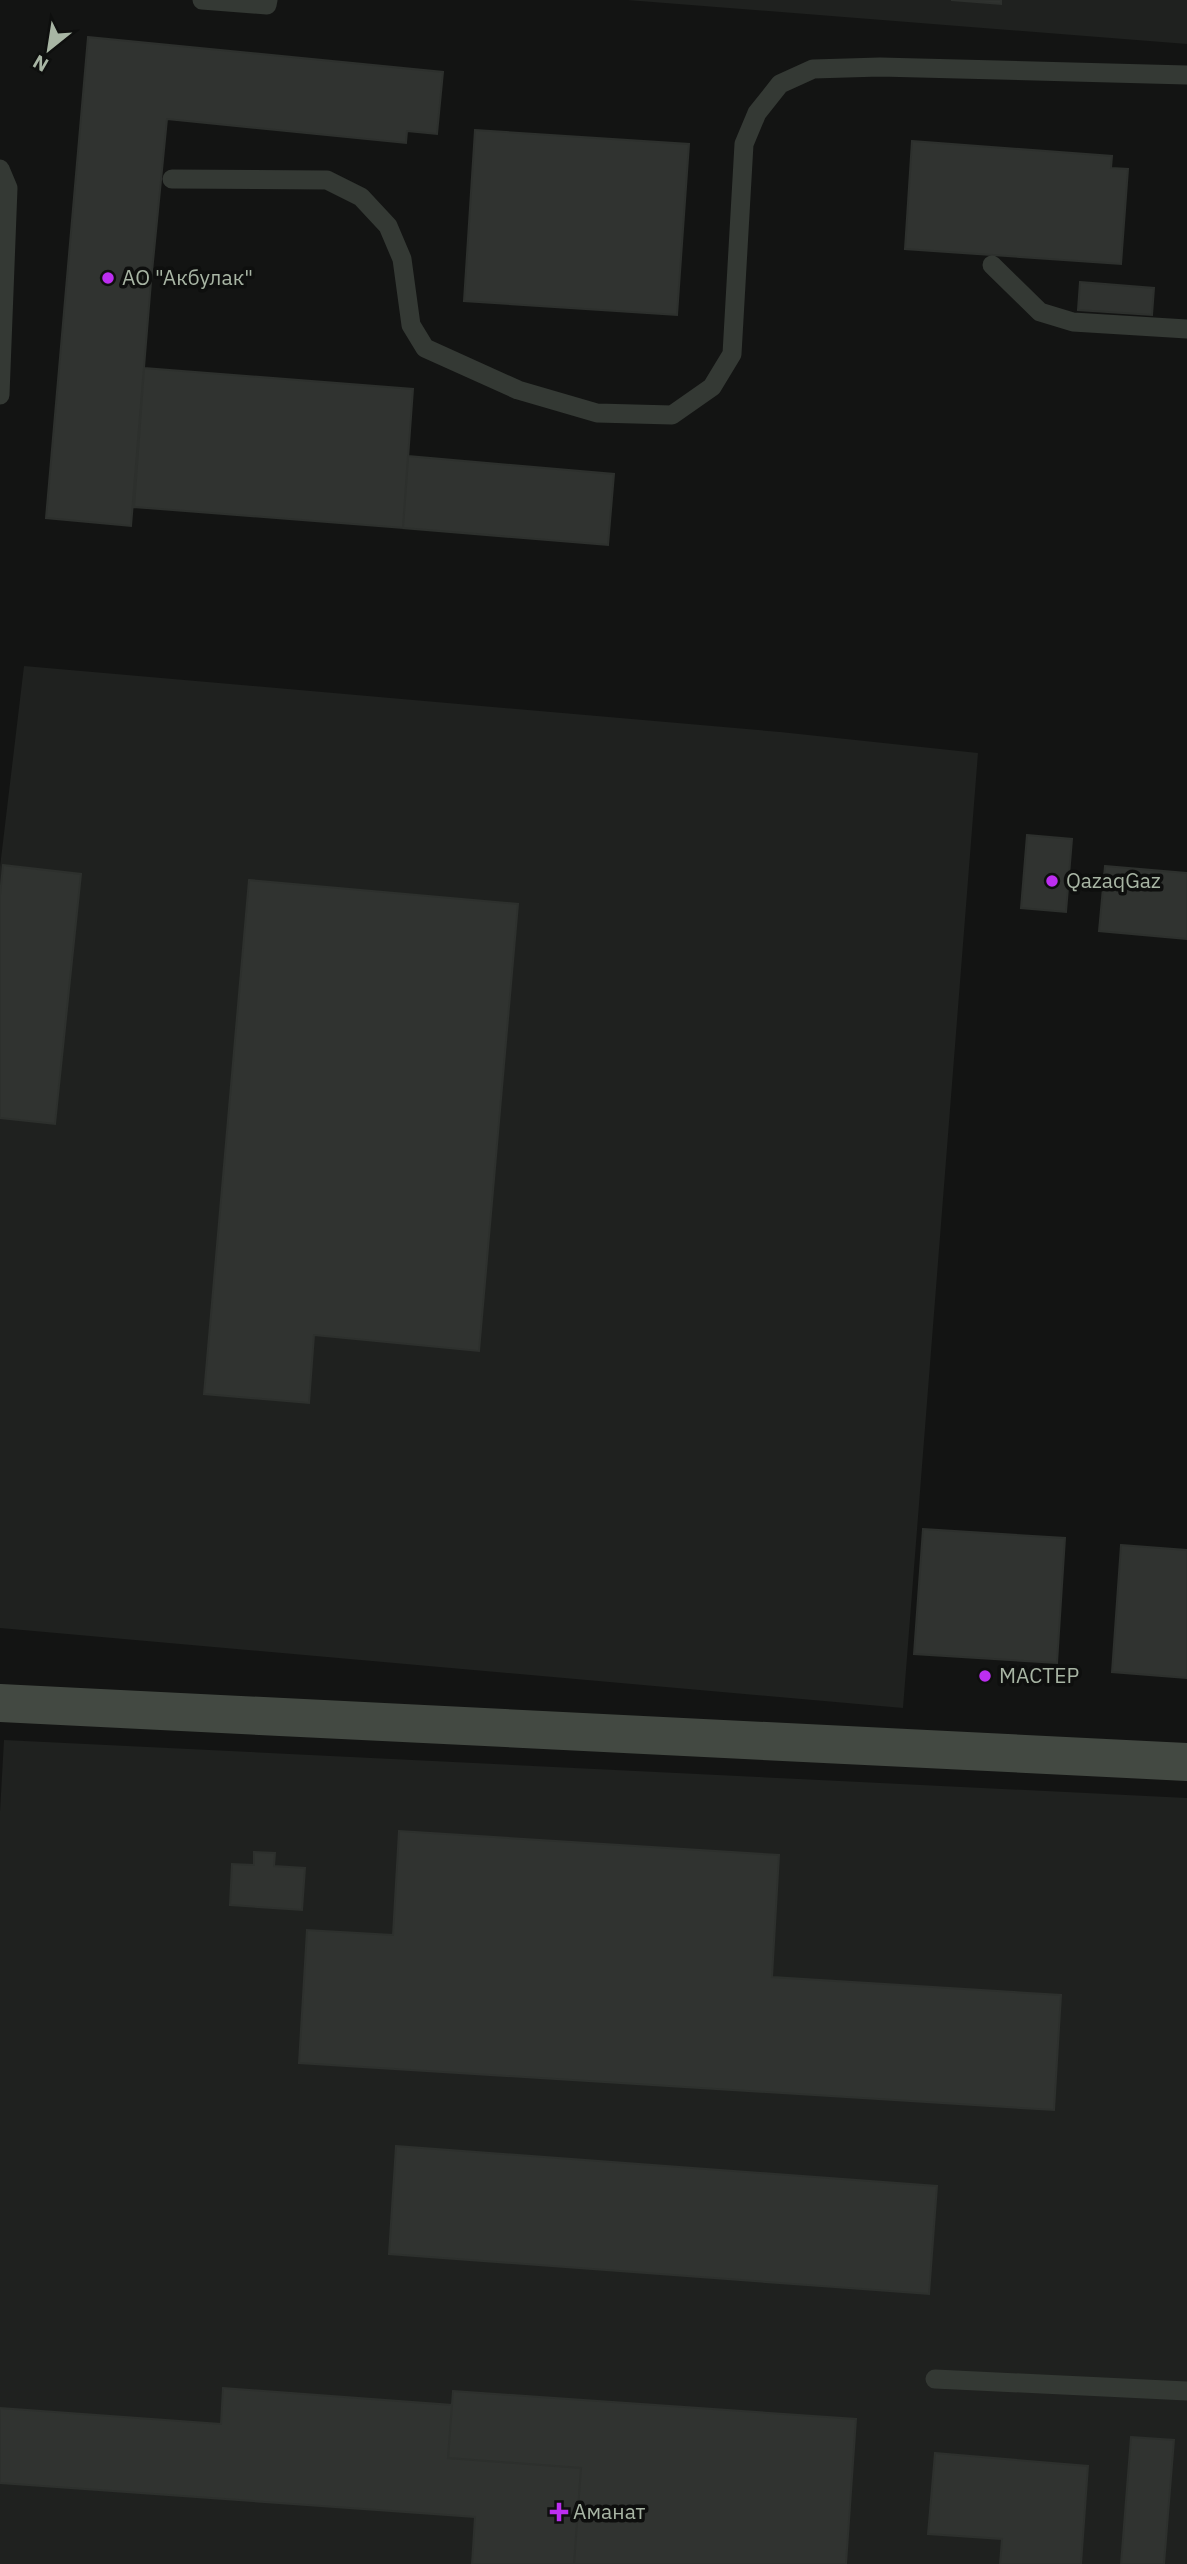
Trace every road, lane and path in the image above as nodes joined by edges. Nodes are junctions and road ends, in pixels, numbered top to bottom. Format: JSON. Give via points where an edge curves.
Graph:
{"nodes":[{"id":1,"x":202,"y":0,"type":"edge"},
{"id":2,"x":268,"y":0,"type":"edge"},
{"id":3,"x":1187,"y":75,"type":"edge"},
{"id":4,"x":0,"y":169,"type":"edge"},
{"id":5,"x":172,"y":179,"type":"dead end"},
{"id":6,"x":992,"y":265,"type":"dead end"},
{"id":7,"x":1187,"y":329,"type":"edge"},
{"id":8,"x":0,"y":395,"type":"edge"},
{"id":9,"x":0,"y":1703,"type":"edge"},
{"id":10,"x":1187,"y":1762,"type":"edge"},
{"id":11,"x":935,"y":2379,"type":"dead end"},
{"id":12,"x":1187,"y":2391,"type":"edge"}],
"edges":[{"from":1,"to":2,"type":"lane","via":[[267,5]]},
{"from":3,"to":5,"type":"lane","via":[[826,68],[780,84],[757,113],[744,144],[732,354],[712,387],[672,415],[597,412],[518,390],[425,348],[411,326],[402,259],[388,226],[361,197],[327,180]]},
{"from":4,"to":8,"type":"lane","via":[[8,188]]},
{"from":6,"to":7,"type":"lane","via":[[1040,312],[1073,322]]},
{"from":9,"to":10,"type":"street"},
{"from":11,"to":12,"type":"lane"}]}
